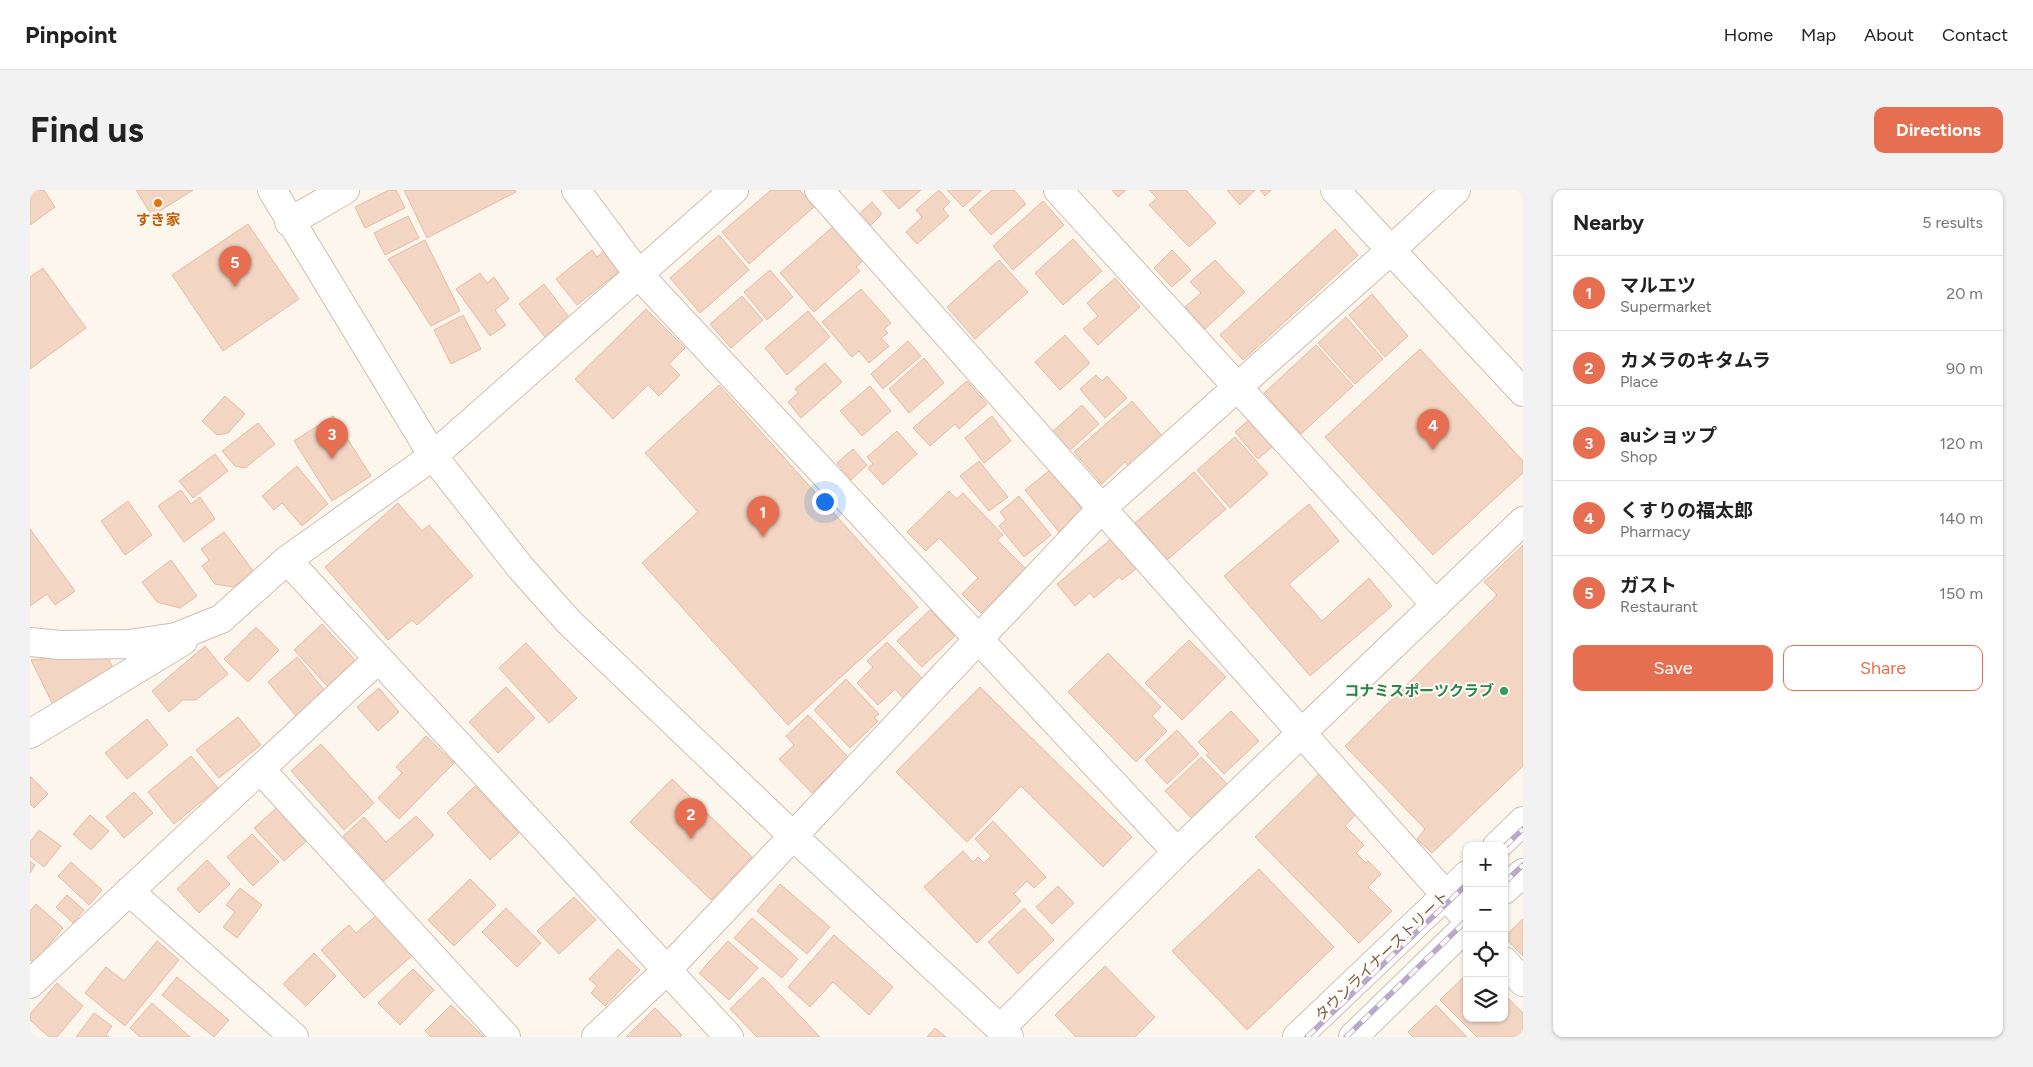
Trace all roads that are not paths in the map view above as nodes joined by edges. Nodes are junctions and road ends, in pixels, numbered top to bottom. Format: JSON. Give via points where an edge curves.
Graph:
{"nodes":[{"id":1,"x":272,"y":190,"type":"edge"},
{"id":2,"x":345,"y":190,"type":"edge"},
{"id":3,"x":576,"y":190,"type":"edge"},
{"id":4,"x":734,"y":190,"type":"edge"},
{"id":5,"x":819,"y":190,"type":"edge"},
{"id":6,"x":1058,"y":190,"type":"edge"},
{"id":7,"x":1335,"y":190,"type":"edge"},
{"id":8,"x":1456,"y":190,"type":"edge"},
{"id":9,"x":289,"y":222,"type":"junction"},
{"id":10,"x":1390,"y":251,"type":"junction"},
{"id":11,"x":639,"y":275,"type":"junction"},
{"id":12,"x":1236,"y":387,"type":"junction"},
{"id":13,"x":1523,"y":392,"type":"edge"},
{"id":14,"x":433,"y":456,"type":"junction"},
{"id":15,"x":1102,"y":508,"type":"junction"},
{"id":16,"x":1523,"y":521,"type":"edge"},
{"id":17,"x":287,"y":560,"type":"junction"},
{"id":18,"x":1436,"y":605,"type":"junction"},
{"id":19,"x":221,"y":619,"type":"junction"},
{"id":20,"x":978,"y":638,"type":"junction"},
{"id":21,"x":30,"y":642,"type":"edge"},
{"id":22,"x":377,"y":660,"type":"junction"},
{"id":23,"x":1301,"y":733,"type":"junction"},
{"id":24,"x":30,"y":734,"type":"edge"},
{"id":25,"x":260,"y":769,"type":"junction"},
{"id":26,"x":1523,"y":821,"type":"edge"},
{"id":27,"x":792,"y":835,"type":"junction"},
{"id":28,"x":1501,"y":842,"type":"edge"},
{"id":29,"x":1177,"y":852,"type":"junction"},
{"id":30,"x":1523,"y":872,"type":"edge"},
{"id":31,"x":1463,"y":879,"type":"edge"},
{"id":32,"x":1507,"y":887,"type":"edge"},
{"id":33,"x":129,"y":891,"type":"junction"},
{"id":34,"x":1445,"y":896,"type":"junction"},
{"id":35,"x":1463,"y":915,"type":"edge"},
{"id":36,"x":1463,"y":930,"type":"edge"},
{"id":37,"x":1508,"y":965,"type":"edge"},
{"id":38,"x":666,"y":971,"type":"junction"},
{"id":39,"x":1523,"y":982,"type":"edge"},
{"id":40,"x":30,"y":984,"type":"edge"},
{"id":41,"x":1004,"y":1033,"type":"edge"},
{"id":42,"x":294,"y":1037,"type":"edge"},
{"id":43,"x":506,"y":1037,"type":"edge"},
{"id":44,"x":596,"y":1037,"type":"edge"},
{"id":45,"x":729,"y":1037,"type":"edge"},
{"id":46,"x":1297,"y":1037,"type":"edge"},
{"id":47,"x":1353,"y":1037,"type":"edge"}],
"edges":[{"from":1,"to":9,"type":"street"},
{"from":2,"to":9,"type":"street"},
{"from":3,"to":11,"type":"street"},
{"from":4,"to":11,"type":"street"},
{"from":5,"to":15,"type":"street"},
{"from":6,"to":12,"type":"street"},
{"from":7,"to":10,"type":"street"},
{"from":8,"to":10,"type":"street"},
{"from":9,"to":14,"type":"street"},
{"from":10,"to":12,"type":"street"},
{"from":10,"to":13,"type":"street"},
{"from":11,"to":14,"type":"street"},
{"from":11,"to":20,"type":"street"},
{"from":12,"to":15,"type":"street"},
{"from":12,"to":18,"type":"street"},
{"from":14,"to":17,"type":"street"},
{"from":14,"to":27,"type":"street","via":[[520,567],[569,622]]},
{"from":15,"to":20,"type":"street"},
{"from":15,"to":23,"type":"street"},
{"from":16,"to":18,"type":"street"},
{"from":17,"to":19,"type":"street"},
{"from":17,"to":22,"type":"street"},
{"from":18,"to":23,"type":"street"},
{"from":19,"to":21,"type":"street","via":[[176,637],[129,644],[60,646]]},
{"from":19,"to":24,"type":"street"},
{"from":20,"to":27,"type":"street"},
{"from":20,"to":29,"type":"street"},
{"from":22,"to":25,"type":"street"},
{"from":22,"to":38,"type":"street"},
{"from":23,"to":29,"type":"street"},
{"from":23,"to":34,"type":"street"},
{"from":25,"to":33,"type":"street"},
{"from":25,"to":43,"type":"street"},
{"from":26,"to":28,"type":"street"},
{"from":27,"to":38,"type":"street"},
{"from":27,"to":41,"type":"street"},
{"from":29,"to":41,"type":"street"},
{"from":30,"to":32,"type":"street"},
{"from":31,"to":34,"type":"street","name":"タウンライナーストリート"},
{"from":33,"to":40,"type":"street"},
{"from":33,"to":42,"type":"street"},
{"from":34,"to":35,"type":"street"},
{"from":34,"to":46,"type":"street","name":"タウンライナーストリート"},
{"from":36,"to":47,"type":"street"},
{"from":37,"to":39,"type":"street"},
{"from":38,"to":44,"type":"street"},
{"from":38,"to":45,"type":"street"}]}
